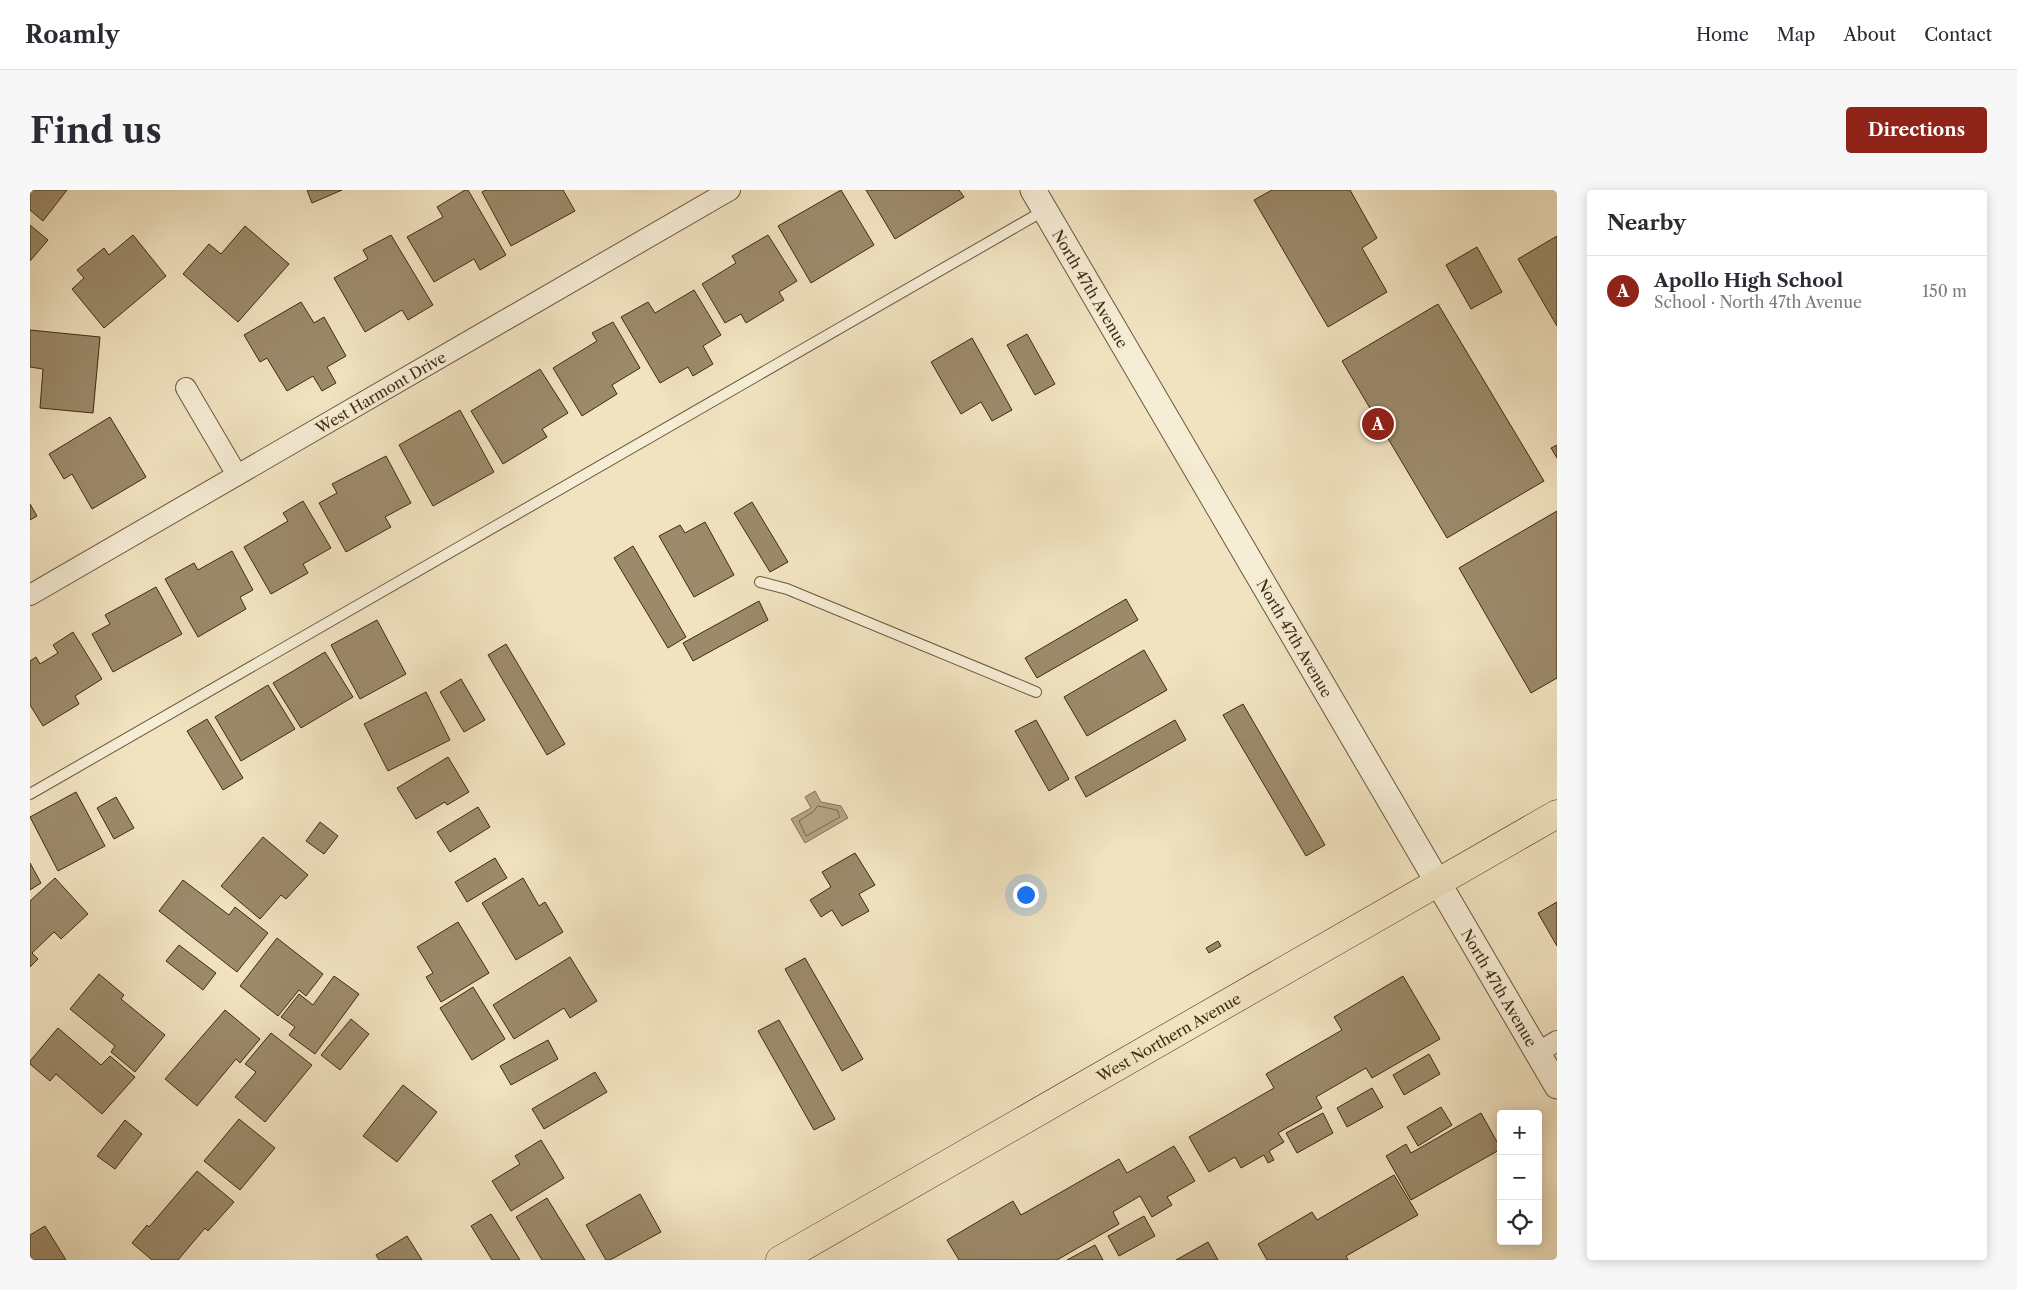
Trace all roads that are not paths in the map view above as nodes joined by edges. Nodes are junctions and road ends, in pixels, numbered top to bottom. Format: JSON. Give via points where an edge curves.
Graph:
{"nodes":[{"id":1,"x":730,"y":190,"type":"edge"},
{"id":2,"x":1039,"y":200,"type":"edge"},
{"id":3,"x":186,"y":388,"type":"dead end"},
{"id":4,"x":238,"y":475,"type":"junction"},
{"id":5,"x":760,"y":582,"type":"dead end"},
{"id":6,"x":30,"y":595,"type":"edge"},
{"id":7,"x":1036,"y":692,"type":"dead end"},
{"id":8,"x":30,"y":794,"type":"edge"},
{"id":9,"x":1557,"y":814,"type":"edge"},
{"id":10,"x":1437,"y":883,"type":"junction"},
{"id":11,"x":1547,"y":1047,"type":"edge"},
{"id":12,"x":1557,"y":1086,"type":"edge"},
{"id":13,"x":780,"y":1260,"type":"edge"}],
"edges":[{"from":1,"to":4,"type":"street","name":"West Harmont Drive"},
{"from":2,"to":8,"type":"lane"},
{"from":2,"to":10,"type":"street","name":"North 47th Avenue"},
{"from":3,"to":4,"type":"street"},
{"from":4,"to":6,"type":"street","name":"West Harmont Drive"},
{"from":5,"to":7,"type":"lane","via":[[788,589]]},
{"from":9,"to":10,"type":"main road","name":"West Northern Avenue"},
{"from":10,"to":11,"type":"street","name":"North 47th Avenue"},
{"from":10,"to":13,"type":"main road","name":"West Northern Avenue"},
{"from":11,"to":12,"type":"street","name":"North 47th Avenue"}]}
